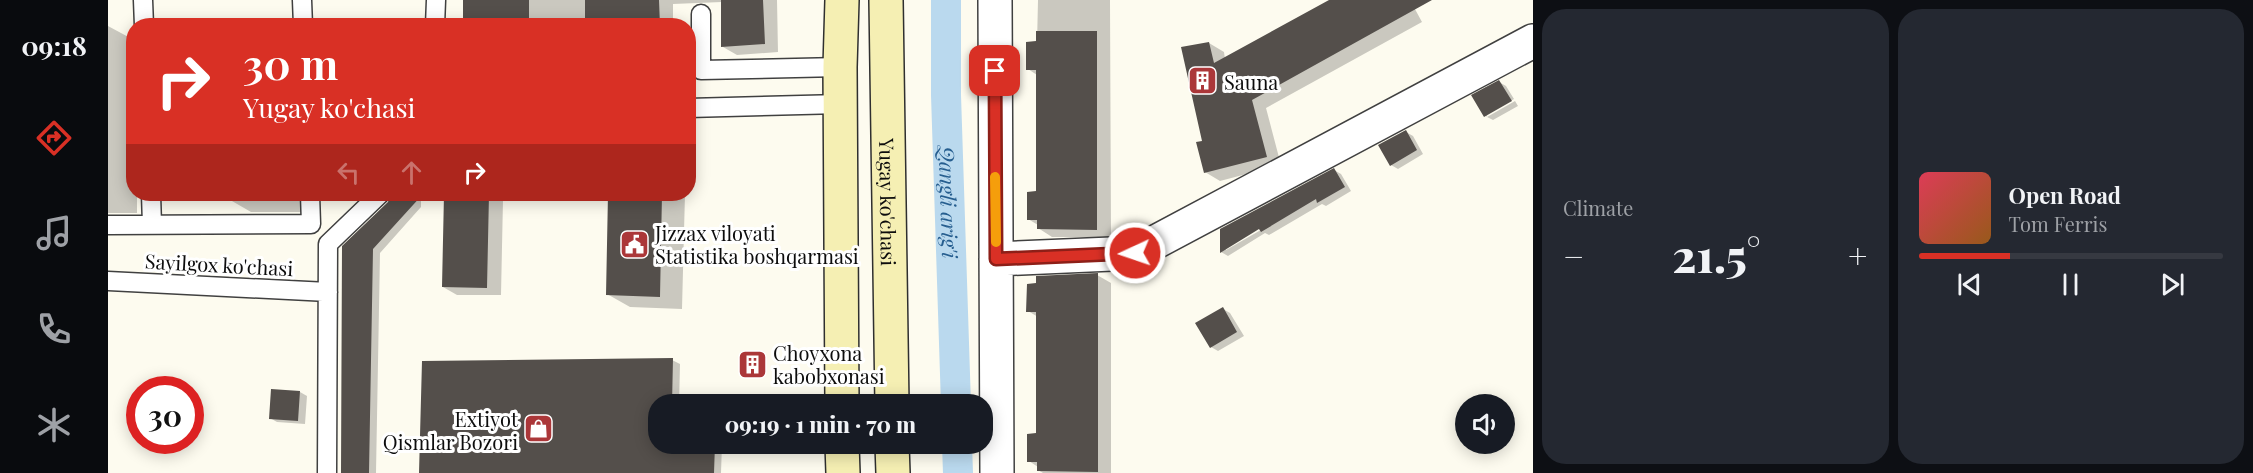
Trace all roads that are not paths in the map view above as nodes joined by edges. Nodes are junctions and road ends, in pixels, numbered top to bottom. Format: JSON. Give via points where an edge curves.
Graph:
{"nodes":[{"id":1,"x":143,"y":0,"type":"edge"},
{"id":2,"x":302,"y":0,"type":"edge"},
{"id":3,"x":436,"y":0,"type":"edge"},
{"id":4,"x":842,"y":0,"type":"edge"},
{"id":5,"x":886,"y":0,"type":"edge"},
{"id":6,"x":994,"y":0,"type":"edge"},
{"id":7,"x":701,"y":14,"type":"dead end"},
{"id":8,"x":144,"y":18,"type":"edge"},
{"id":9,"x":303,"y":18,"type":"edge"},
{"id":10,"x":435,"y":18,"type":"edge"},
{"id":11,"x":1533,"y":41,"type":"edge"},
{"id":12,"x":840,"y":67,"type":"junction"},
{"id":13,"x":841,"y":104,"type":"junction"},
{"id":14,"x":696,"y":108,"type":"edge"},
{"id":15,"x":151,"y":201,"type":"edge"},
{"id":16,"x":310,"y":201,"type":"edge"},
{"id":17,"x":373,"y":201,"type":"edge"},
{"id":18,"x":108,"y":225,"type":"edge"},
{"id":19,"x":152,"y":225,"type":"junction"},
{"id":20,"x":996,"y":259,"type":"junction"},
{"id":21,"x":108,"y":281,"type":"edge"},
{"id":22,"x":328,"y":292,"type":"junction"},
{"id":23,"x":842,"y":394,"type":"edge"},
{"id":24,"x":892,"y":394,"type":"edge"},
{"id":25,"x":843,"y":454,"type":"edge"},
{"id":26,"x":892,"y":454,"type":"edge"},
{"id":27,"x":327,"y":473,"type":"edge"},
{"id":28,"x":843,"y":473,"type":"edge"},
{"id":29,"x":892,"y":473,"type":"edge"},
{"id":30,"x":997,"y":473,"type":"edge"}],
"edges":[{"from":1,"to":8,"type":"lane"},
{"from":2,"to":9,"type":"lane"},
{"from":3,"to":10,"type":"lane"},
{"from":4,"to":12,"type":"main road"},
{"from":5,"to":24,"type":"main road","name":"Yugay ko'chasi"},
{"from":6,"to":20,"type":"street"},
{"from":7,"to":12,"type":"lane","via":[[701,70]]},
{"from":11,"to":20,"type":"street","via":[[1135,253]]},
{"from":12,"to":13,"type":"main road"},
{"from":13,"to":14,"type":"lane"},
{"from":13,"to":23,"type":"main road"},
{"from":15,"to":19,"type":"lane"},
{"from":16,"to":19,"type":"lane","via":[[311,224]]},
{"from":17,"to":22,"type":"lane","via":[[328,244]]},
{"from":18,"to":19,"type":"lane"},
{"from":20,"to":30,"type":"street"},
{"from":21,"to":22,"type":"lane","name":"Sayilgox ko'chasi"},
{"from":22,"to":27,"type":"lane"},
{"from":25,"to":28,"type":"main road"},
{"from":26,"to":29,"type":"main road"}]}
